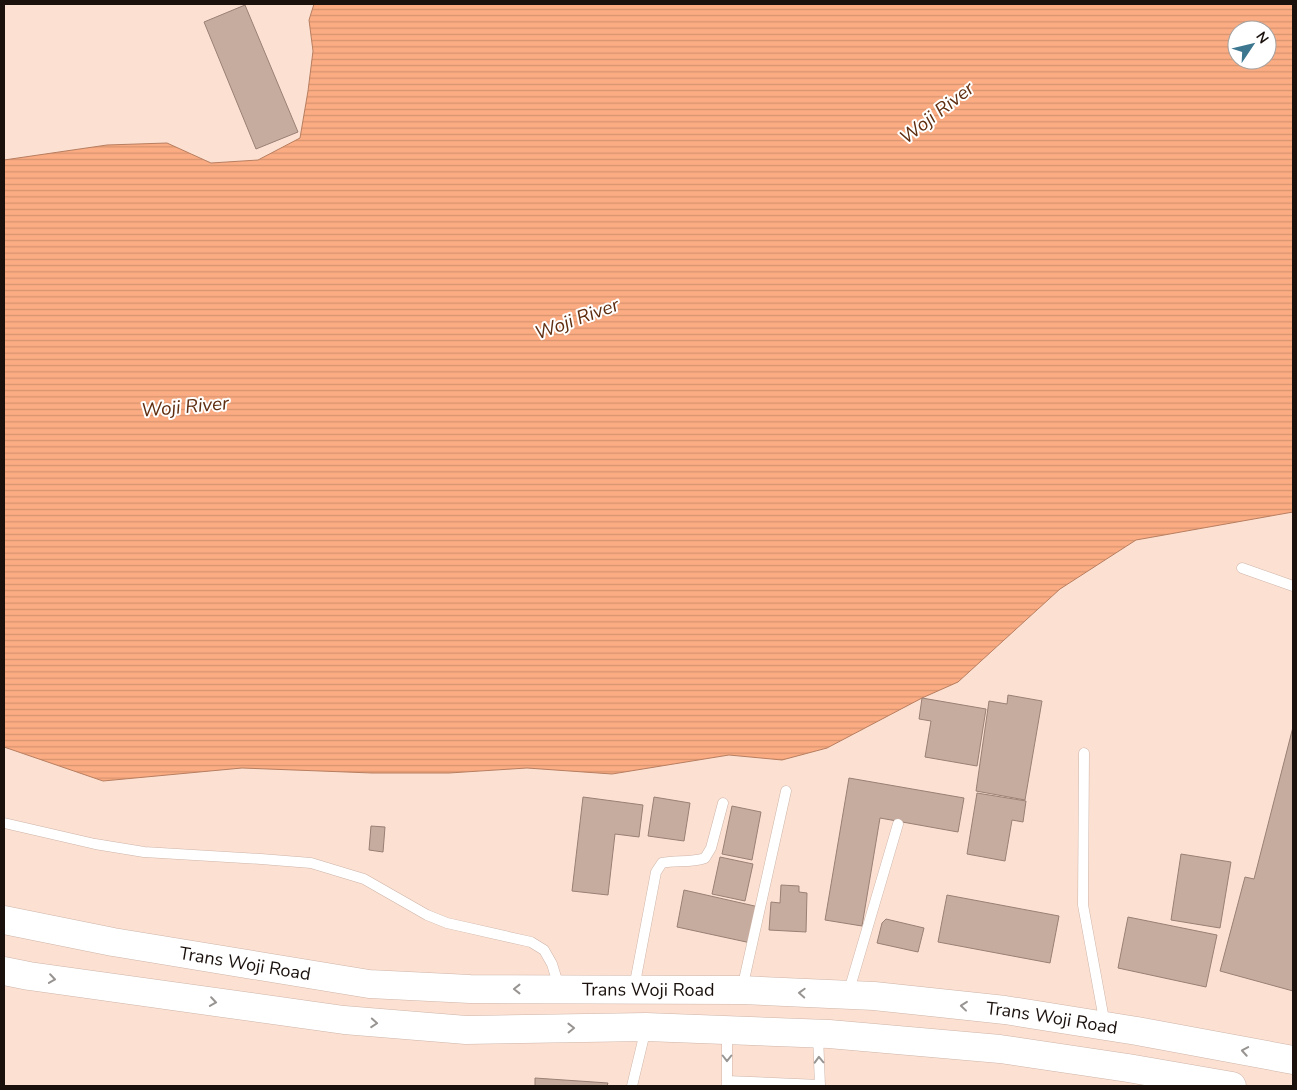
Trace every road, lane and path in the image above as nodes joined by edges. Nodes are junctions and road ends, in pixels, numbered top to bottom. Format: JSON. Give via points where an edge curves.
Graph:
{"nodes":[{"id":1,"x":1242,"y":568,"type":"dead end"},
{"id":2,"x":1293,"y":586,"type":"edge"},
{"id":3,"x":1084,"y":753,"type":"dead end"},
{"id":4,"x":786,"y":791,"type":"dead end"},
{"id":5,"x":724,"y":803,"type":"dead end"},
{"id":6,"x":4,"y":823,"type":"edge"},
{"id":7,"x":898,"y":824,"type":"dead end"},
{"id":8,"x":4,"y":920,"type":"edge"},
{"id":9,"x":4,"y":971,"type":"edge"},
{"id":10,"x":559,"y":989,"type":"junction"},
{"id":11,"x":634,"y":989,"type":"junction"},
{"id":12,"x":742,"y":990,"type":"junction"},
{"id":13,"x":848,"y":995,"type":"junction"},
{"id":14,"x":1105,"y":1026,"type":"junction"},
{"id":15,"x":646,"y":1027,"type":"junction"},
{"id":16,"x":727,"y":1030,"type":"junction"},
{"id":17,"x":818,"y":1033,"type":"junction"},
{"id":18,"x":1293,"y":1060,"type":"edge"},
{"id":19,"x":727,"y":1084,"type":"edge"},
{"id":20,"x":820,"y":1085,"type":"edge"},
{"id":21,"x":632,"y":1086,"type":"edge"},
{"id":22,"x":1232,"y":1086,"type":"edge"}],
"edges":[{"from":1,"to":2,"type":"lane"},
{"from":3,"to":14,"type":"lane","via":[[1083,905]]},
{"from":4,"to":12,"type":"lane"},
{"from":5,"to":11,"type":"lane","via":[[705,858],[662,863],[656,872]]},
{"from":6,"to":10,"type":"lane","via":[[144,852],[312,863],[364,879],[447,922],[531,942],[544,950]]},
{"from":7,"to":13,"type":"lane"},
{"from":10,"to":8,"type":"main road","name":"Trans Woji Road","one_way":true,"via":[[369,984],[113,942]]},
{"from":9,"to":15,"type":"main road","one_way":true,"via":[[344,1020],[466,1030]]},
{"from":10,"to":11,"type":"main road","name":"Trans Woji Road"},
{"from":11,"to":12,"type":"main road","name":"Trans Woji Road"},
{"from":13,"to":12,"type":"main road","name":"Trans Woji Road","one_way":true},
{"from":14,"to":13,"type":"main road","name":"Trans Woji Road","one_way":true,"via":[[1005,1010]]},
{"from":18,"to":14,"type":"main road","name":"Trans Woji Road","one_way":true},
{"from":15,"to":16,"type":"main road"},
{"from":15,"to":21,"type":"lane"},
{"from":16,"to":17,"type":"main road"},
{"from":16,"to":19,"type":"lane","one_way":true},
{"from":20,"to":17,"type":"lane","one_way":true},
{"from":17,"to":22,"type":"main road","via":[[1000,1049]]},
{"from":19,"to":20,"type":"lane"}]}
